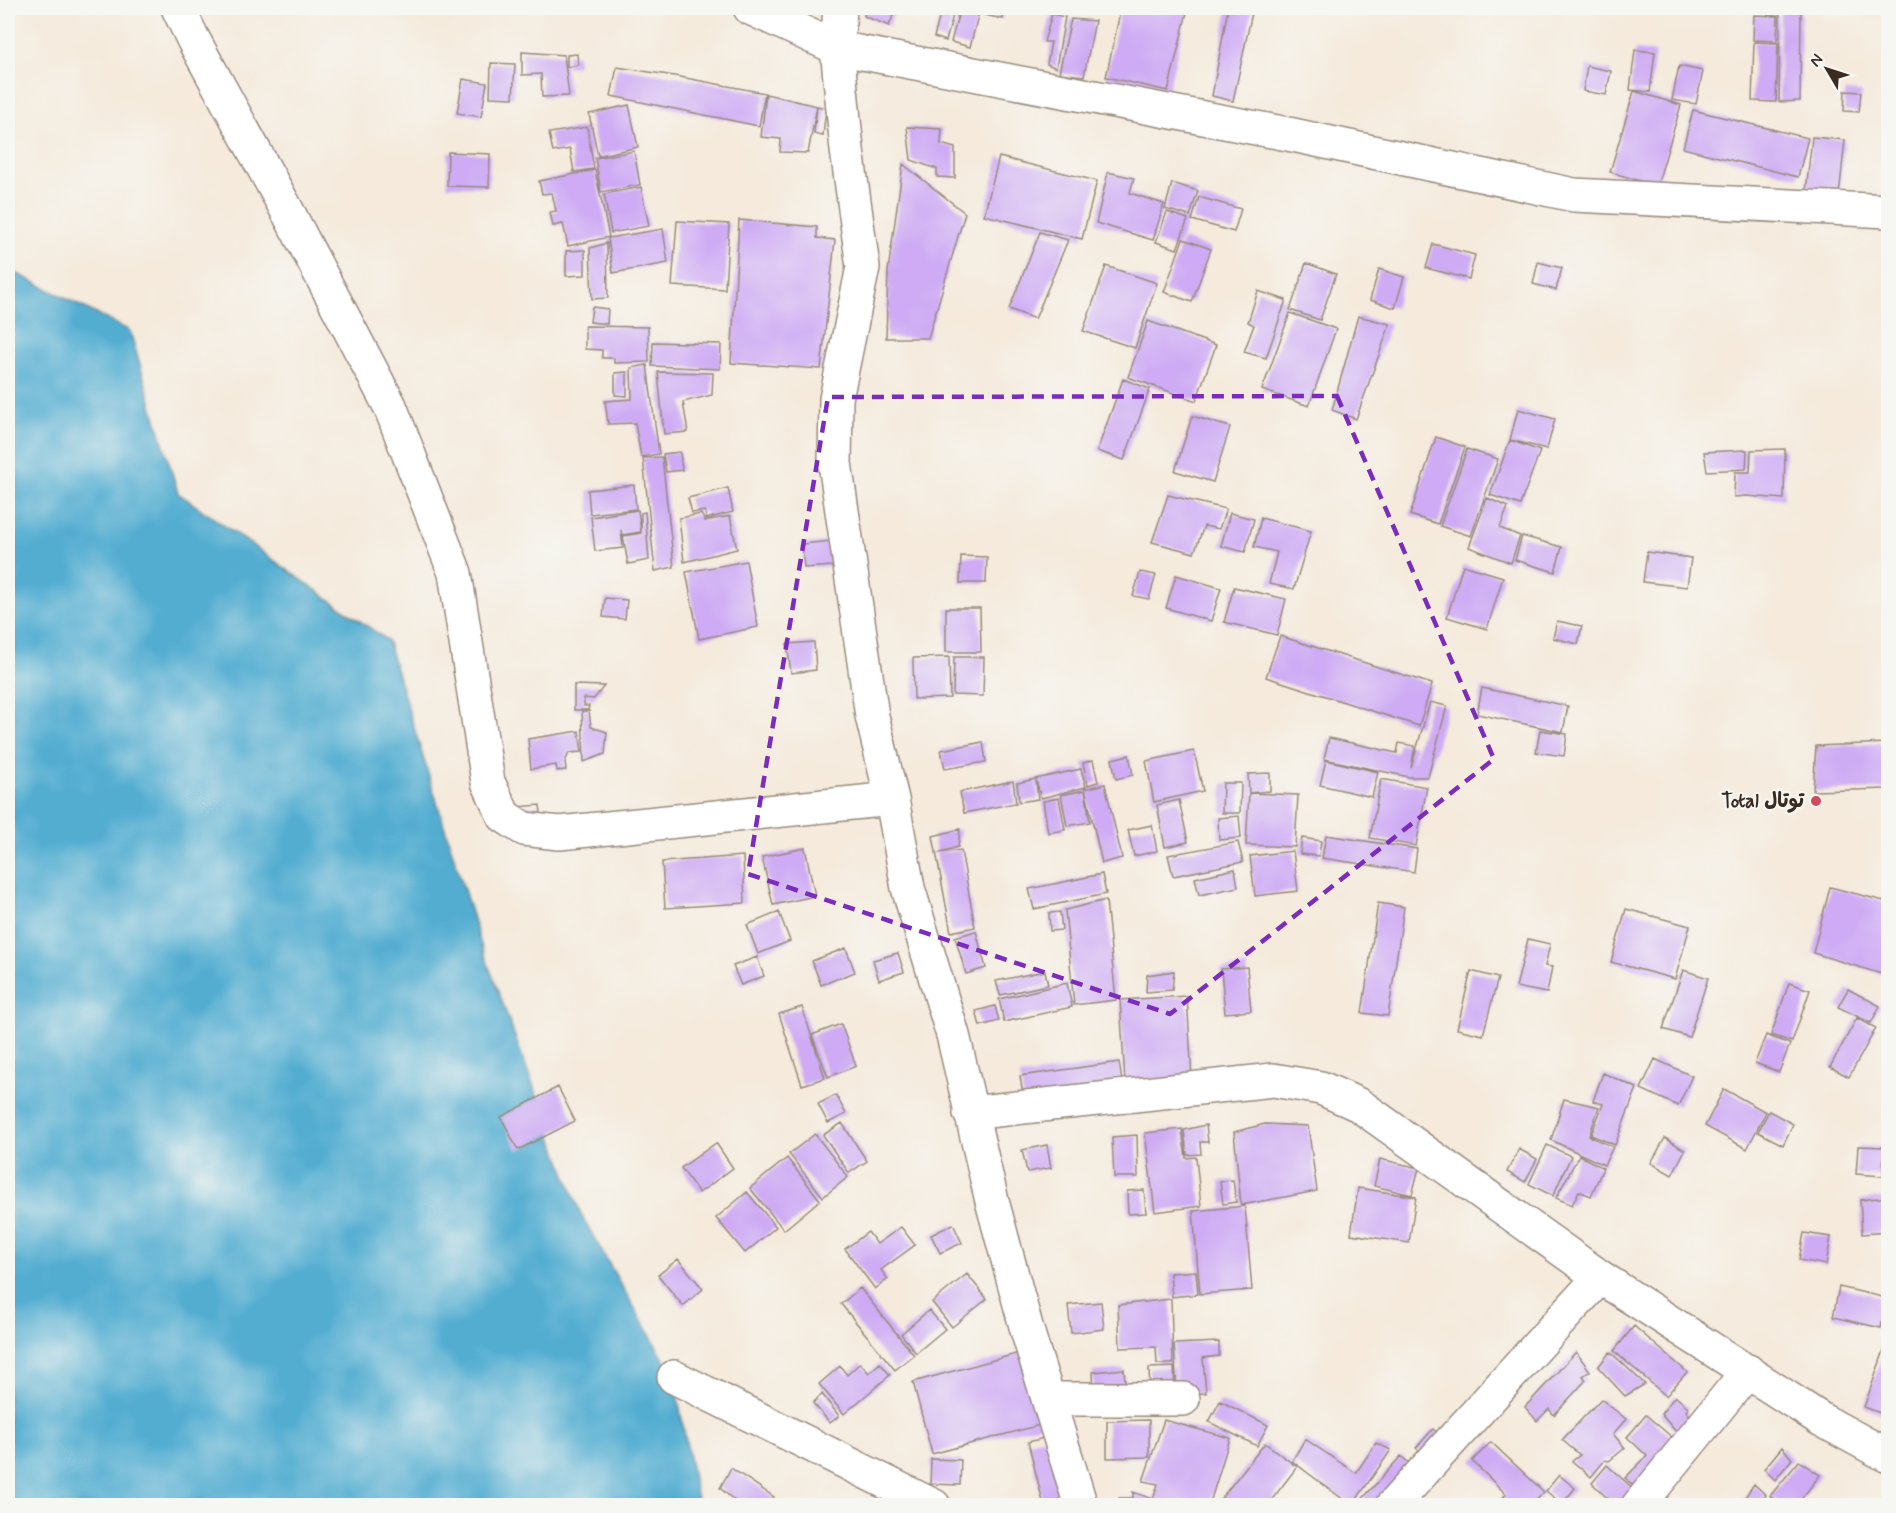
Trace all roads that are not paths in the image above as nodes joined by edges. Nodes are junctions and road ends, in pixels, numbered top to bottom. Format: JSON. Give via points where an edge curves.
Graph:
{"nodes":[{"id":1,"x":178,"y":8,"type":"edge"},
{"id":2,"x":750,"y":8,"type":"edge"},
{"id":3,"x":840,"y":8,"type":"edge"},
{"id":4,"x":837,"y":48,"type":"junction"},
{"id":5,"x":1888,"y":211,"type":"edge"},
{"id":6,"x":892,"y":799,"type":"junction"},
{"id":7,"x":970,"y":1113,"type":"junction"},
{"id":8,"x":1600,"y":1277,"type":"junction"},
{"id":9,"x":1748,"y":1371,"type":"junction"},
{"id":10,"x":674,"y":1377,"type":"dead end"},
{"id":11,"x":1048,"y":1399,"type":"junction"},
{"id":12,"x":1183,"y":1399,"type":"dead end"},
{"id":13,"x":1888,"y":1456,"type":"edge"},
{"id":14,"x":934,"y":1506,"type":"edge"},
{"id":15,"x":1080,"y":1506,"type":"edge"},
{"id":16,"x":1392,"y":1506,"type":"edge"},
{"id":17,"x":1638,"y":1506,"type":"edge"}],
"edges":[{"from":1,"to":6,"type":"street","via":[[390,406],[455,573],[488,782],[504,816],[524,829],[559,833]]},
{"from":2,"to":4,"type":"street"},
{"from":3,"to":4,"type":"street"},
{"from":4,"to":5,"type":"street","via":[[1293,135],[1574,195]]},
{"from":4,"to":6,"type":"street","via":[[863,267],[836,399],[835,463],[872,716]]},
{"from":6,"to":7,"type":"street","via":[[908,888],[953,1035]]},
{"from":7,"to":8,"type":"street","via":[[1273,1080],[1321,1088],[1359,1105]]},
{"from":7,"to":11,"type":"street"},
{"from":8,"to":9,"type":"street"},
{"from":8,"to":16,"type":"street"},
{"from":9,"to":13,"type":"street","via":[[1822,1420]]},
{"from":9,"to":17,"type":"street"},
{"from":10,"to":14,"type":"street"},
{"from":11,"to":12,"type":"street"},
{"from":11,"to":15,"type":"street"}]}
